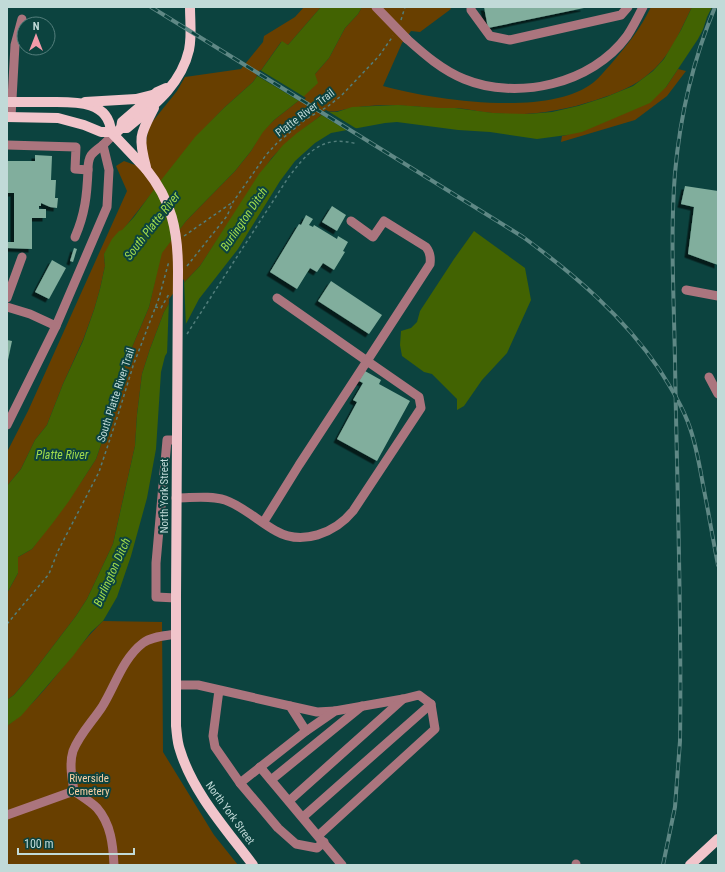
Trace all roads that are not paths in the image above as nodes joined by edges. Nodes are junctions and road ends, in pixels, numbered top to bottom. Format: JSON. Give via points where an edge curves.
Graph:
{"nodes":[{"id":1,"x":190,"y":7,"type":"edge"},
{"id":2,"x":376,"y":7,"type":"edge"},
{"id":3,"x":471,"y":7,"type":"edge"},
{"id":4,"x":628,"y":7,"type":"edge"},
{"id":5,"x":643,"y":7,"type":"edge"},
{"id":6,"x":16,"y":41,"type":"edge"},
{"id":7,"x":177,"y":79,"type":"junction"},
{"id":8,"x":157,"y":92,"type":"junction"},
{"id":9,"x":10,"y":102,"type":"edge"},
{"id":10,"x":79,"y":102,"type":"junction"},
{"id":11,"x":156,"y":104,"type":"junction"},
{"id":12,"x":9,"y":117,"type":"edge"},
{"id":13,"x":115,"y":132,"type":"junction"},
{"id":14,"x":7,"y":145,"type":"edge"},
{"id":15,"x":103,"y":145,"type":"junction"},
{"id":16,"x":146,"y":169,"type":"junction"},
{"id":17,"x":88,"y":170,"type":"junction"},
{"id":18,"x":351,"y":221,"type":"dead end"},
{"id":19,"x":75,"y":237,"type":"dead end"},
{"id":20,"x":22,"y":258,"type":"dead end"},
{"id":21,"x":686,"y":290,"type":"dead end"},
{"id":22,"x":718,"y":296,"type":"edge"},
{"id":23,"x":7,"y":298,"type":"edge"},
{"id":24,"x":277,"y":298,"type":"dead end"},
{"id":25,"x":7,"y":307,"type":"edge"},
{"id":26,"x":56,"y":326,"type":"junction"},
{"id":27,"x":367,"y":361,"type":"junction"},
{"id":28,"x":709,"y":377,"type":"dead end"},
{"id":29,"x":718,"y":394,"type":"edge"},
{"id":30,"x":7,"y":425,"type":"edge"},
{"id":31,"x":177,"y":440,"type":"junction"},
{"id":32,"x":176,"y":498,"type":"junction"},
{"id":33,"x":263,"y":523,"type":"junction"},
{"id":34,"x":176,"y":598,"type":"junction"},
{"id":35,"x":176,"y":634,"type":"junction"},
{"id":36,"x":176,"y":685,"type":"junction"},
{"id":37,"x":219,"y":690,"type":"junction"},
{"id":38,"x":403,"y":699,"type":"junction"},
{"id":39,"x":432,"y":704,"type":"junction"},
{"id":40,"x":290,"y":706,"type":"junction"},
{"id":41,"x":362,"y":706,"type":"junction"},
{"id":42,"x":335,"y":711,"type":"junction"},
{"id":43,"x":306,"y":731,"type":"junction"},
{"id":44,"x":260,"y":767,"type":"junction"},
{"id":45,"x":271,"y":780,"type":"junction"},
{"id":46,"x":240,"y":783,"type":"junction"},
{"id":47,"x":74,"y":791,"type":"junction"},
{"id":48,"x":289,"y":801,"type":"junction"},
{"id":49,"x":7,"y":815,"type":"edge"},
{"id":50,"x":303,"y":817,"type":"junction"},
{"id":51,"x":321,"y":838,"type":"junction"},
{"id":52,"x":718,"y":839,"type":"edge"},
{"id":53,"x":114,"y":865,"type":"edge"},
{"id":54,"x":253,"y":865,"type":"edge"},
{"id":55,"x":342,"y":865,"type":"edge"},
{"id":56,"x":690,"y":865,"type":"edge"}],
"edges":[{"from":1,"to":7,"type":"main road","via":[[189,49]]},
{"from":2,"to":5,"type":"lane","bridge":true,"via":[[432,61],[446,70],[481,84],[517,89],[554,84],[586,71],[600,62],[626,37]]},
{"from":3,"to":4,"type":"lane","via":[[490,36],[510,40],[621,15]]},
{"from":6,"to":9,"type":"lane"},
{"from":7,"to":8,"type":"main road"},
{"from":7,"to":11,"type":"main road"},
{"from":8,"to":10,"type":"main road","via":[[136,99]]},
{"from":8,"to":13,"type":"main road","via":[[122,122]]},
{"from":9,"to":10,"type":"main road"},
{"from":9,"to":12,"type":"lane"},
{"from":10,"to":13,"type":"main road","via":[[102,112]]},
{"from":11,"to":13,"type":"main road","via":[[127,128]]},
{"from":11,"to":16,"type":"main road","via":[[141,138]]},
{"from":12,"to":13,"type":"main road","via":[[58,118],[101,132]]},
{"from":13,"to":15,"type":"lane"},
{"from":13,"to":16,"type":"main road","name":"North York Street"},
{"from":14,"to":17,"type":"lane","via":[[76,147],[75,170]]},
{"from":15,"to":17,"type":"lane","via":[[92,153]]},
{"from":15,"to":26,"type":"lane","via":[[109,170],[107,207]]},
{"from":16,"to":31,"type":"main road","name":"North York Street","bridge":true,"via":[[161,190],[173,218],[182,270],[174,290],[178,342]]},
{"from":17,"to":19,"type":"lane","via":[[86,201]]},
{"from":18,"to":27,"type":"lane","via":[[376,238],[384,221],[426,247],[431,259]]},
{"from":20,"to":23,"type":"lane"},
{"from":21,"to":22,"type":"lane"},
{"from":24,"to":27,"type":"lane"},
{"from":25,"to":26,"type":"lane"},
{"from":26,"to":30,"type":"lane"},
{"from":27,"to":33,"type":"lane"},
{"from":27,"to":33,"type":"lane","via":[[419,397],[421,408],[346,520],[328,532],[298,537],[277,532]]},
{"from":28,"to":29,"type":"lane"},
{"from":31,"to":32,"type":"main road","name":"North York Street"},
{"from":31,"to":34,"type":"lane","via":[[167,440],[156,563],[156,597]]},
{"from":32,"to":33,"type":"lane","via":[[225,500]]},
{"from":32,"to":34,"type":"main road","name":"North York Street"},
{"from":34,"to":35,"type":"main road","name":"North York Street"},
{"from":35,"to":36,"type":"main road","name":"North York Street"},
{"from":35,"to":47,"type":"lane","via":[[153,638],[131,656],[101,708],[77,741],[71,766]]},
{"from":36,"to":37,"type":"lane","via":[[198,685]]},
{"from":36,"to":54,"type":"main road","name":"North York Street","via":[[176,726],[184,761],[205,800]]},
{"from":37,"to":40,"type":"lane"},
{"from":37,"to":46,"type":"lane","via":[[213,736],[215,747]]},
{"from":38,"to":39,"type":"lane","via":[[419,695]]},
{"from":38,"to":41,"type":"lane"},
{"from":38,"to":48,"type":"lane"},
{"from":39,"to":50,"type":"lane"},
{"from":39,"to":51,"type":"lane","via":[[434,729]]},
{"from":40,"to":42,"type":"lane","via":[[317,712]]},
{"from":40,"to":43,"type":"lane"},
{"from":41,"to":42,"type":"lane"},
{"from":41,"to":45,"type":"lane"},
{"from":42,"to":43,"type":"lane"},
{"from":43,"to":44,"type":"lane"},
{"from":44,"to":45,"type":"lane"},
{"from":44,"to":46,"type":"lane"},
{"from":45,"to":48,"type":"lane"},
{"from":46,"to":51,"type":"lane","via":[[278,828],[296,844],[317,848]]},
{"from":47,"to":49,"type":"lane"},
{"from":47,"to":53,"type":"lane","via":[[96,808],[104,818],[113,846]]},
{"from":48,"to":50,"type":"lane"},
{"from":50,"to":51,"type":"lane"},
{"from":51,"to":55,"type":"lane"},
{"from":52,"to":56,"type":"main road"}]}
